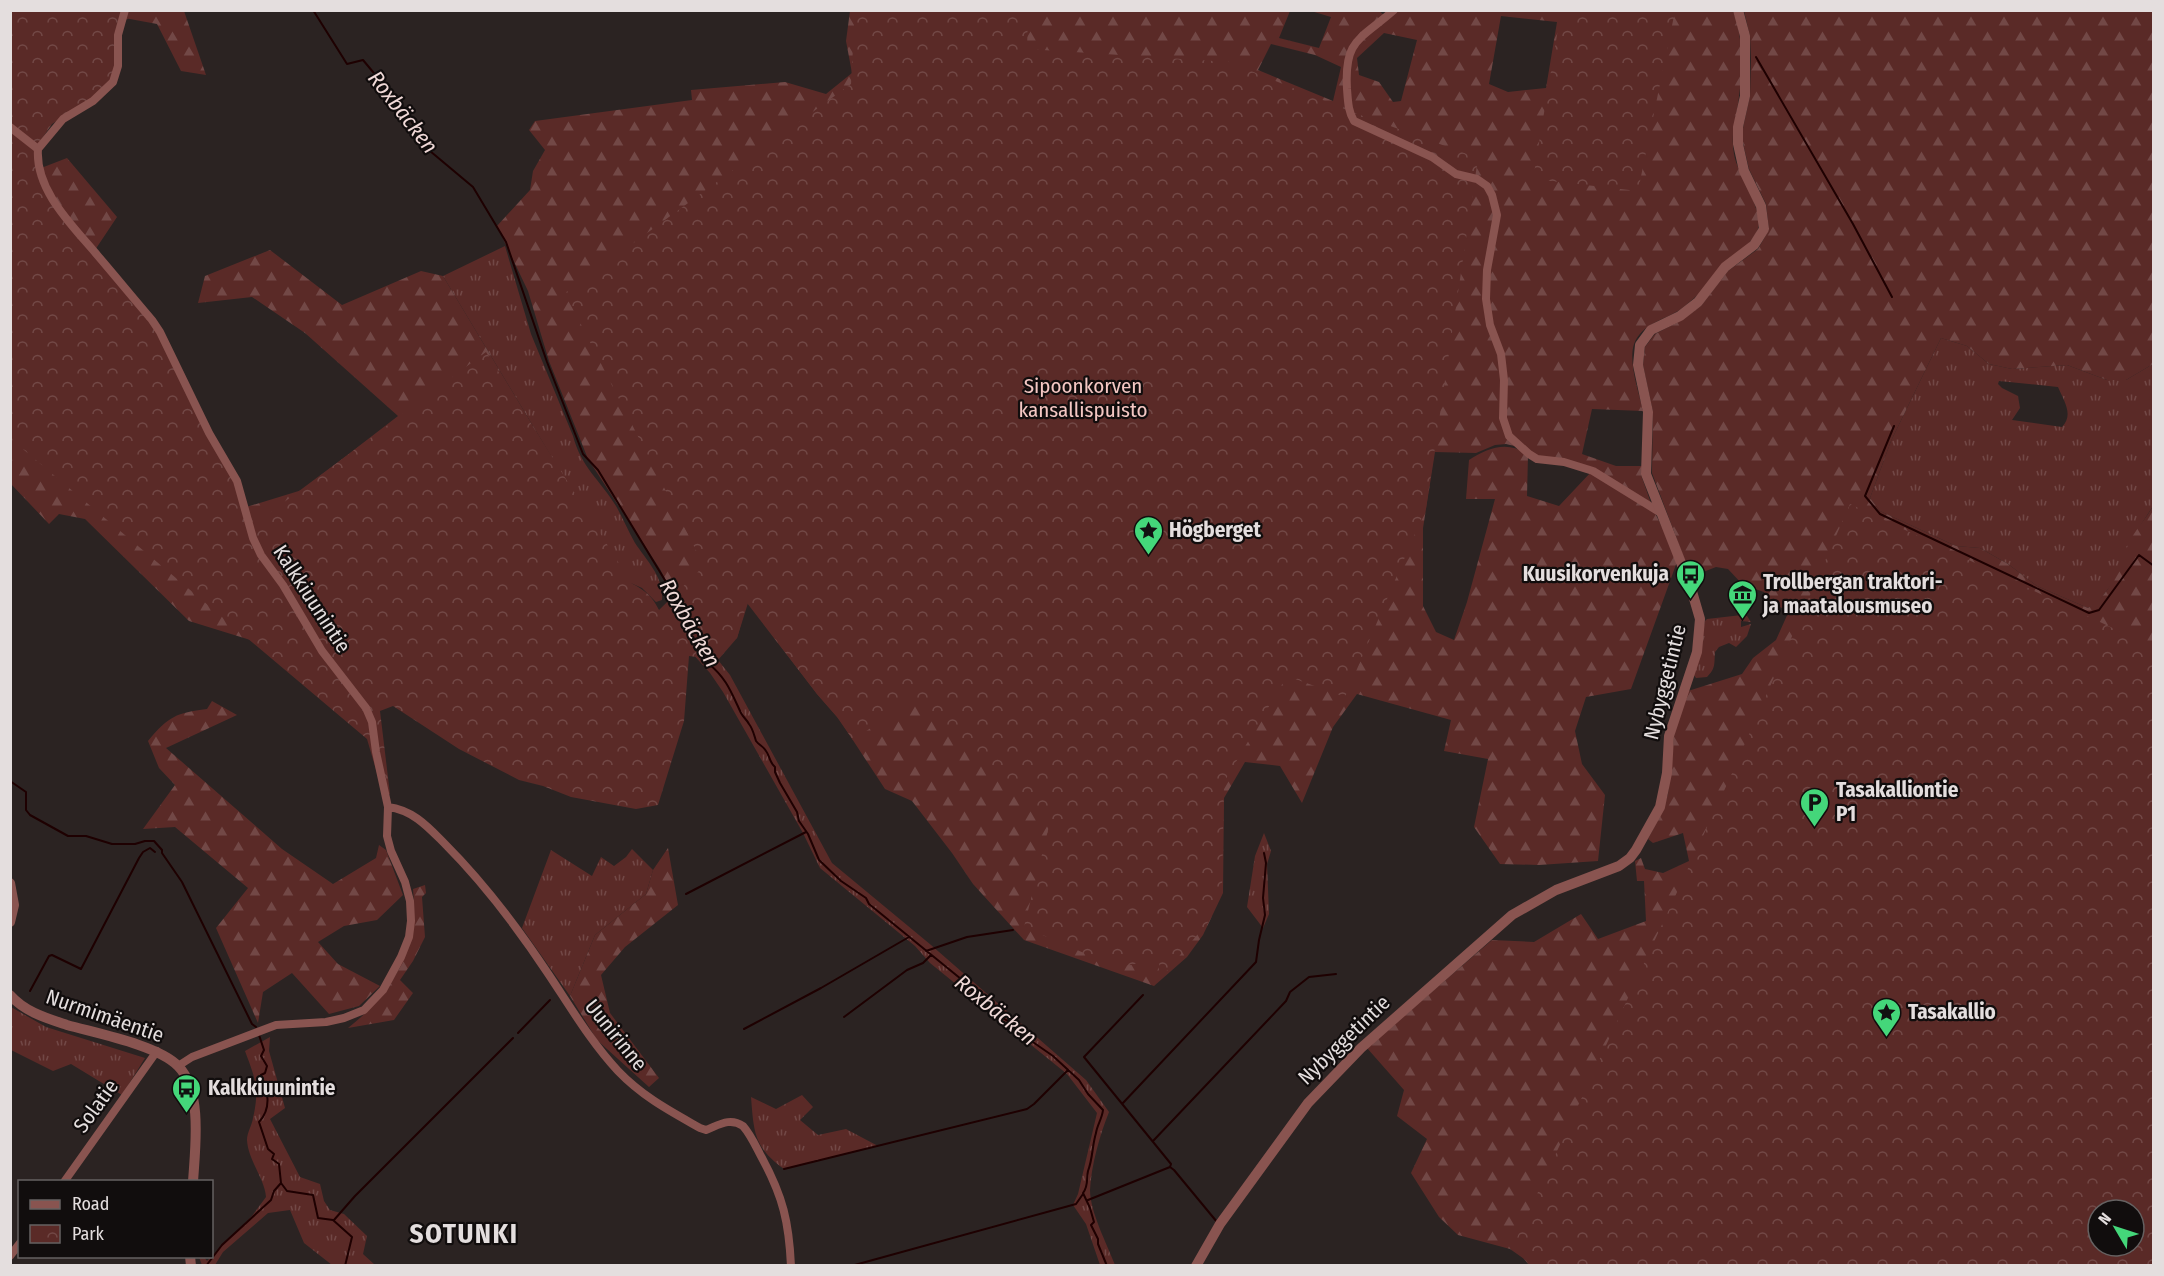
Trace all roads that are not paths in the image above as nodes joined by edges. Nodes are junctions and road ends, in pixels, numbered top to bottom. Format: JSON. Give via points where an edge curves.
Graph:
{"nodes":[{"id":1,"x":125,"y":10,"type":"edge"},
{"id":2,"x":1738,"y":10,"type":"edge"},
{"id":3,"x":1391,"y":11,"type":"edge"},
{"id":4,"x":10,"y":127,"type":"edge"},
{"id":5,"x":38,"y":149,"type":"junction"},
{"id":6,"x":1661,"y":513,"type":"junction"},
{"id":7,"x":388,"y":807,"type":"junction"},
{"id":8,"x":10,"y":883,"type":"edge"},
{"id":9,"x":10,"y":922,"type":"edge"},
{"id":10,"x":10,"y":995,"type":"edge"},
{"id":11,"x":157,"y":1051,"type":"junction"},
{"id":12,"x":178,"y":1066,"type":"junction"},
{"id":13,"x":65,"y":1180,"type":"edge"},
{"id":14,"x":193,"y":1180,"type":"edge"},
{"id":15,"x":791,"y":1266,"type":"edge"},
{"id":16,"x":1196,"y":1266,"type":"edge"}],
"edges":[{"from":1,"to":5,"type":"street","via":[[113,82],[93,101],[63,119]]},
{"from":2,"to":6,"type":"street","name":"Nybyggetintie","via":[[1745,36],[1745,96],[1738,144],[1744,171],[1761,206],[1764,230],[1754,245],[1725,267],[1698,302],[1651,330],[1640,345],[1638,365],[1648,412],[1646,474]]},
{"from":3,"to":6,"type":"street","via":[[1351,48],[1346,66],[1349,112],[1354,121],[1411,146],[1456,174],[1477,179],[1492,195],[1497,215],[1485,299],[1501,354],[1504,428],[1537,459],[1593,471]]},
{"from":4,"to":5,"type":"street"},
{"from":5,"to":7,"type":"street","name":"Kalkkiuunintie","via":[[37,159],[54,201],[160,332],[237,481],[261,555],[322,651],[366,708]]},
{"from":6,"to":16,"type":"street","name":"Nybyggetintie","via":[[1698,607],[1700,628],[1697,652],[1669,736],[1660,807],[1636,850],[1619,866],[1556,890],[1512,915],[1361,1048],[1308,1103],[1220,1224]]},
{"from":7,"to":12,"type":"street","name":"Kalkkiuunintie","via":[[387,836],[405,882],[411,921],[401,957],[383,990],[364,1010],[344,1018],[276,1025]]},
{"from":7,"to":15,"type":"street","name":"Uunirinne","via":[[416,816],[477,878],[588,1034],[630,1083],[652,1102],[700,1128],[706,1130],[733,1121],[743,1126],[782,1200]]},
{"from":8,"to":9,"type":"street","via":[[14,904]]},
{"from":10,"to":11,"type":"street","name":"Nurmimäentie","via":[[22,1007],[49,1019]]},
{"from":11,"to":12,"type":"street","name":"Nurmimäentie"},
{"from":11,"to":13,"type":"street","name":"Solatie"},
{"from":12,"to":14,"type":"street","name":"Nurmimäentie","via":[[190,1086],[193,1103]]}]}
